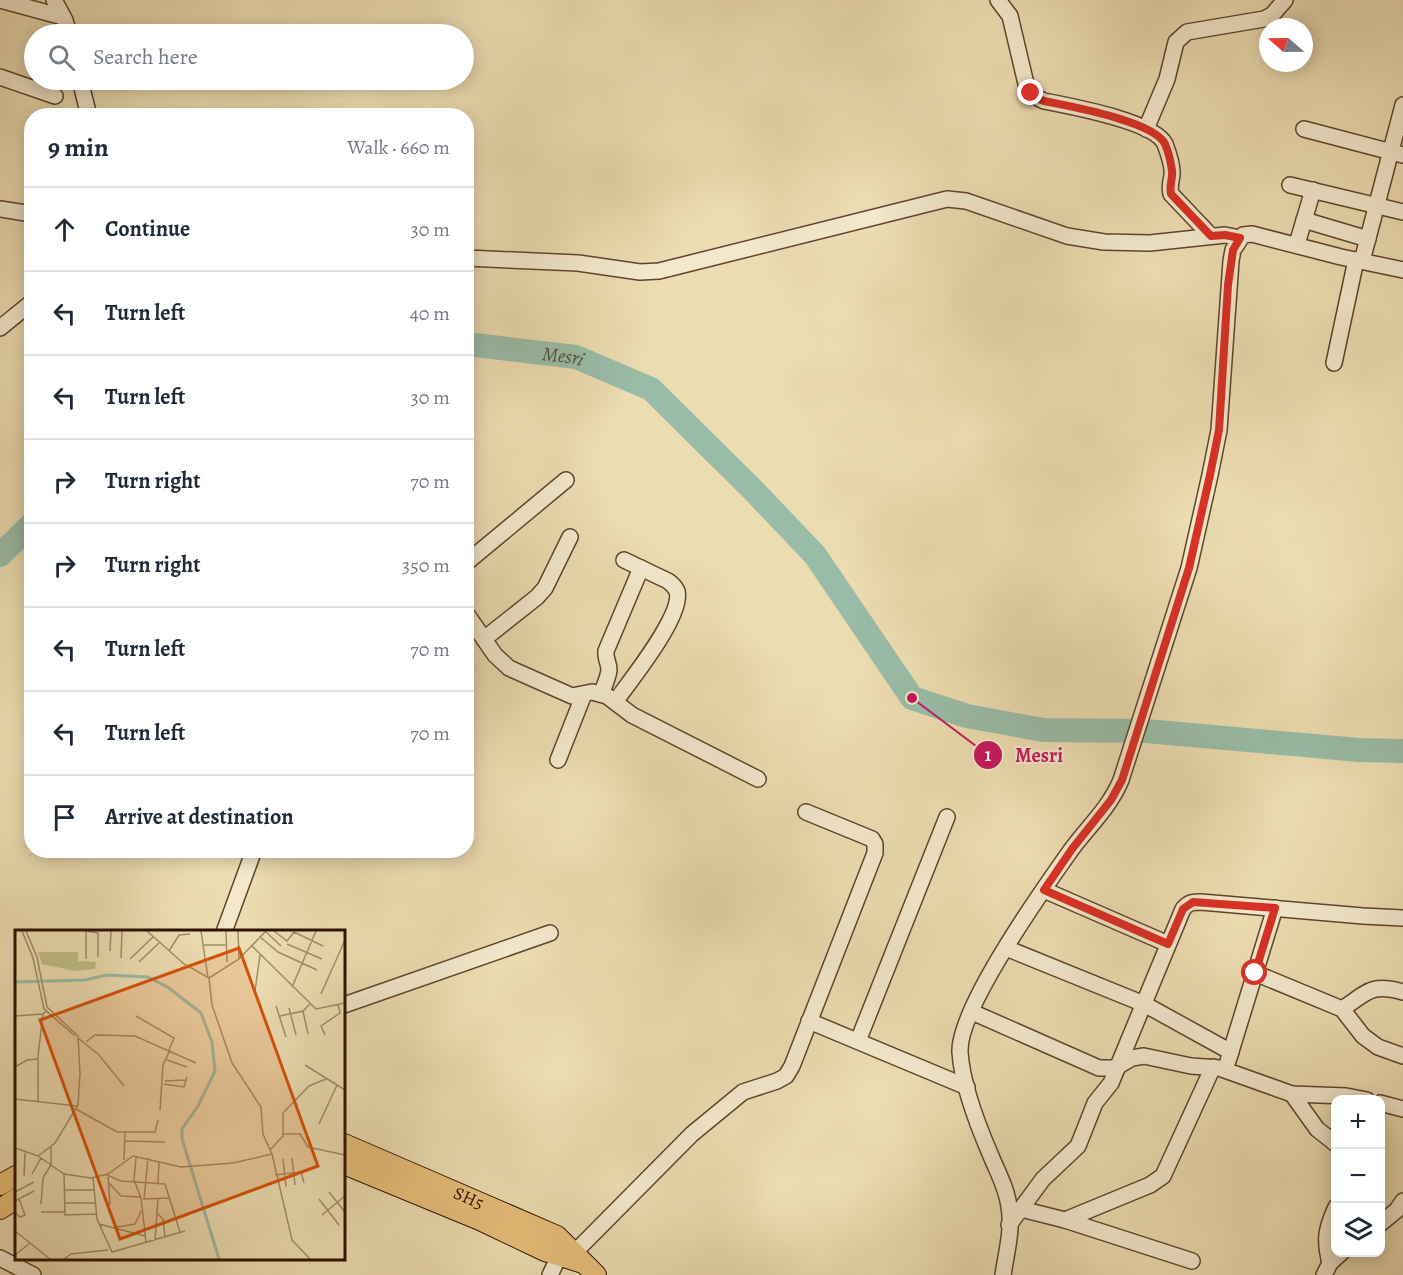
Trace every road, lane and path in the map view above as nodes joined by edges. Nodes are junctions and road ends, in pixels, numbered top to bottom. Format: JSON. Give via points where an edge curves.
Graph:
{"nodes":[{"id":1,"x":0,"y":0,"type":"edge"},
{"id":2,"x":54,"y":0,"type":"edge"},
{"id":3,"x":998,"y":0,"type":"edge"},
{"id":4,"x":1285,"y":0,"type":"edge"},
{"id":5,"x":63,"y":17,"type":"junction"},
{"id":6,"x":65,"y":24,"type":"edge"},
{"id":7,"x":0,"y":77,"type":"edge"},
{"id":8,"x":24,"y":85,"type":"edge"},
{"id":9,"x":38,"y":90,"type":"edge"},
{"id":10,"x":82,"y":90,"type":"edge"},
{"id":11,"x":55,"y":96,"type":"dead end"},
{"id":12,"x":1403,"y":105,"type":"edge"},
{"id":13,"x":87,"y":108,"type":"edge"},
{"id":14,"x":1146,"y":129,"type":"junction"},
{"id":15,"x":1304,"y":129,"type":"dead end"},
{"id":16,"x":1396,"y":153,"type":"edge"},
{"id":17,"x":1290,"y":184,"type":"dead end"},
{"id":18,"x":1313,"y":190,"type":"junction"},
{"id":19,"x":1376,"y":206,"type":"junction"},
{"id":20,"x":0,"y":209,"type":"edge"},
{"id":21,"x":1403,"y":212,"type":"edge"},
{"id":22,"x":24,"y":213,"type":"edge"},
{"id":23,"x":1304,"y":220,"type":"junction"},
{"id":24,"x":1211,"y":236,"type":"junction"},
{"id":25,"x":1240,"y":238,"type":"junction"},
{"id":26,"x":1368,"y":239,"type":"junction"},
{"id":27,"x":1297,"y":244,"type":"junction"},
{"id":28,"x":474,"y":258,"type":"edge"},
{"id":29,"x":1359,"y":260,"type":"junction"},
{"id":30,"x":1403,"y":270,"type":"edge"},
{"id":31,"x":24,"y":308,"type":"edge"},
{"id":32,"x":0,"y":328,"type":"edge"},
{"id":33,"x":1334,"y":363,"type":"dead end"},
{"id":34,"x":566,"y":480,"type":"dead end"},
{"id":35,"x":570,"y":537,"type":"dead end"},
{"id":36,"x":474,"y":556,"type":"edge"},
{"id":37,"x":624,"y":560,"type":"dead end"},
{"id":38,"x":641,"y":568,"type":"junction"},
{"id":39,"x":474,"y":625,"type":"edge"},
{"id":40,"x":484,"y":639,"type":"junction"},
{"id":41,"x":584,"y":694,"type":"junction"},
{"id":42,"x":601,"y":694,"type":"junction"},
{"id":43,"x":615,"y":702,"type":"junction"},
{"id":44,"x":558,"y":760,"type":"dead end"},
{"id":45,"x":758,"y":779,"type":"dead end"},
{"id":46,"x":806,"y":812,"type":"dead end"},
{"id":47,"x":946,"y":817,"type":"dead end"},
{"id":48,"x":251,"y":858,"type":"edge"},
{"id":49,"x":1044,"y":890,"type":"junction"},
{"id":50,"x":1275,"y":908,"type":"junction"},
{"id":51,"x":1403,"y":918,"type":"edge"},
{"id":52,"x":225,"y":930,"type":"edge"},
{"id":53,"x":550,"y":933,"type":"dead end"},
{"id":54,"x":1168,"y":944,"type":"junction"},
{"id":55,"x":1006,"y":948,"type":"junction"},
{"id":56,"x":1255,"y":973,"type":"junction"},
{"id":57,"x":1403,"y":992,"type":"edge"},
{"id":58,"x":1144,"y":1004,"type":"junction"},
{"id":59,"x":345,"y":1005,"type":"edge"},
{"id":60,"x":1342,"y":1009,"type":"junction"},
{"id":61,"x":972,"y":1012,"type":"junction"},
{"id":62,"x":809,"y":1021,"type":"junction"},
{"id":63,"x":858,"y":1041,"type":"junction"},
{"id":64,"x":1231,"y":1052,"type":"junction"},
{"id":65,"x":1403,"y":1056,"type":"edge"},
{"id":66,"x":1118,"y":1066,"type":"junction"},
{"id":67,"x":1220,"y":1068,"type":"junction"},
{"id":68,"x":967,"y":1087,"type":"junction"},
{"id":69,"x":1292,"y":1094,"type":"junction"},
{"id":70,"x":1331,"y":1095,"type":"edge"},
{"id":71,"x":1385,"y":1104,"type":"edge"},
{"id":72,"x":1403,"y":1109,"type":"edge"},
{"id":73,"x":1331,"y":1141,"type":"edge"},
{"id":74,"x":345,"y":1144,"type":"edge"},
{"id":75,"x":345,"y":1164,"type":"edge"},
{"id":76,"x":15,"y":1177,"type":"edge"},
{"id":77,"x":0,"y":1185,"type":"edge"},
{"id":78,"x":15,"y":1200,"type":"edge"},
{"id":79,"x":1403,"y":1201,"type":"edge"},
{"id":80,"x":0,"y":1209,"type":"edge"},
{"id":81,"x":1021,"y":1209,"type":"junction"},
{"id":82,"x":1331,"y":1218,"type":"edge"},
{"id":83,"x":1065,"y":1220,"type":"junction"},
{"id":84,"x":1385,"y":1220,"type":"edge"},
{"id":85,"x":1009,"y":1225,"type":"junction"},
{"id":86,"x":0,"y":1258,"type":"edge"},
{"id":87,"x":577,"y":1258,"type":"edge"},
{"id":88,"x":1192,"y":1261,"type":"dead end"},
{"id":89,"x":1332,"y":1264,"type":"edge"},
{"id":90,"x":33,"y":1275,"type":"edge"},
{"id":91,"x":550,"y":1275,"type":"edge"},
{"id":92,"x":1003,"y":1275,"type":"edge"}],
"edges":[{"from":1,"to":5,"type":"street"},
{"from":2,"to":5,"type":"street"},
{"from":3,"to":14,"type":"street","via":[[1010,16],[1027,88],[1037,98]]},
{"from":4,"to":14,"type":"street","via":[[1264,19],[1180,36]]},
{"from":5,"to":6,"type":"street"},
{"from":7,"to":8,"type":"street"},
{"from":9,"to":11,"type":"street"},
{"from":10,"to":13,"type":"street"},
{"from":12,"to":16,"type":"street"},
{"from":14,"to":24,"type":"street","via":[[1164,143],[1172,171],[1170,190]]},
{"from":15,"to":16,"type":"street"},
{"from":16,"to":19,"type":"street"},
{"from":17,"to":18,"type":"street"},
{"from":18,"to":19,"type":"street"},
{"from":18,"to":23,"type":"street"},
{"from":19,"to":21,"type":"street"},
{"from":19,"to":26,"type":"street"},
{"from":20,"to":22,"type":"street"},
{"from":23,"to":26,"type":"street"},
{"from":23,"to":27,"type":"street"},
{"from":24,"to":25,"type":"street"},
{"from":24,"to":28,"type":"street","via":[[1150,243],[1104,242],[1067,236],[947,199],[659,271],[640,272],[578,262]]},
{"from":25,"to":27,"type":"street","via":[[1252,234]]},
{"from":25,"to":49,"type":"street","via":[[1233,250],[1228,285],[1219,430],[1189,568],[1122,780]]},
{"from":26,"to":29,"type":"street"},
{"from":27,"to":29,"type":"street"},
{"from":29,"to":30,"type":"street"},
{"from":29,"to":33,"type":"street"},
{"from":31,"to":32,"type":"street"},
{"from":34,"to":36,"type":"street"},
{"from":35,"to":40,"type":"street","via":[[545,588]]},
{"from":37,"to":38,"type":"street"},
{"from":38,"to":42,"type":"street","via":[[606,651],[609,668]]},
{"from":38,"to":43,"type":"street","via":[[673,585],[676,602],[661,639]]},
{"from":39,"to":40,"type":"street"},
{"from":40,"to":41,"type":"street","via":[[509,668],[572,696]]},
{"from":41,"to":42,"type":"street"},
{"from":41,"to":44,"type":"street"},
{"from":42,"to":43,"type":"street"},
{"from":43,"to":45,"type":"street","via":[[632,715]]},
{"from":46,"to":62,"type":"street","via":[[872,839],[875,844],[875,853]]},
{"from":47,"to":63,"type":"street"},
{"from":48,"to":52,"type":"street"},
{"from":49,"to":54,"type":"street"},
{"from":49,"to":55,"type":"street"},
{"from":50,"to":51,"type":"street"},
{"from":50,"to":54,"type":"street","via":[[1193,902],[1183,909]]},
{"from":50,"to":56,"type":"street"},
{"from":53,"to":59,"type":"street"},
{"from":54,"to":58,"type":"street"},
{"from":55,"to":58,"type":"street"},
{"from":55,"to":61,"type":"street"},
{"from":56,"to":60,"type":"street"},
{"from":56,"to":64,"type":"street"},
{"from":57,"to":60,"type":"street","via":[[1379,987]]},
{"from":58,"to":64,"type":"street"},
{"from":58,"to":66,"type":"street"},
{"from":60,"to":65,"type":"street","via":[[1363,1036],[1378,1047]]},
{"from":61,"to":66,"type":"street","via":[[1099,1068]]},
{"from":61,"to":68,"type":"street","via":[[960,1049]]},
{"from":62,"to":63,"type":"street"},
{"from":62,"to":87,"type":"street","via":[[786,1076],[743,1092],[692,1134]]},
{"from":63,"to":68,"type":"street"},
{"from":64,"to":67,"type":"street"},
{"from":66,"to":67,"type":"street","via":[[1139,1056]]},
{"from":66,"to":81,"type":"street","via":[[1111,1083],[1095,1103],[1078,1146],[1043,1179]]},
{"from":67,"to":69,"type":"street"},
{"from":67,"to":83,"type":"street","via":[[1163,1176]]},
{"from":68,"to":85,"type":"street","via":[[1006,1192]]},
{"from":69,"to":70,"type":"street"},
{"from":69,"to":73,"type":"street","via":[[1317,1129]]},
{"from":71,"to":72,"type":"street"},
{"from":74,"to":87,"type":"main road","name":"SH5","via":[[532,1223],[557,1236]]},
{"from":75,"to":87,"type":"main road","number":"SH5","via":[[545,1251]]},
{"from":76,"to":77,"type":"main road"},
{"from":78,"to":80,"type":"main road"},
{"from":79,"to":84,"type":"street"},
{"from":81,"to":83,"type":"street"},
{"from":81,"to":85,"type":"street"},
{"from":82,"to":89,"type":"street","via":[[1326,1240]]},
{"from":83,"to":88,"type":"street"},
{"from":85,"to":92,"type":"street"},
{"from":86,"to":90,"type":"street"},
{"from":87,"to":91,"type":"street"}]}
